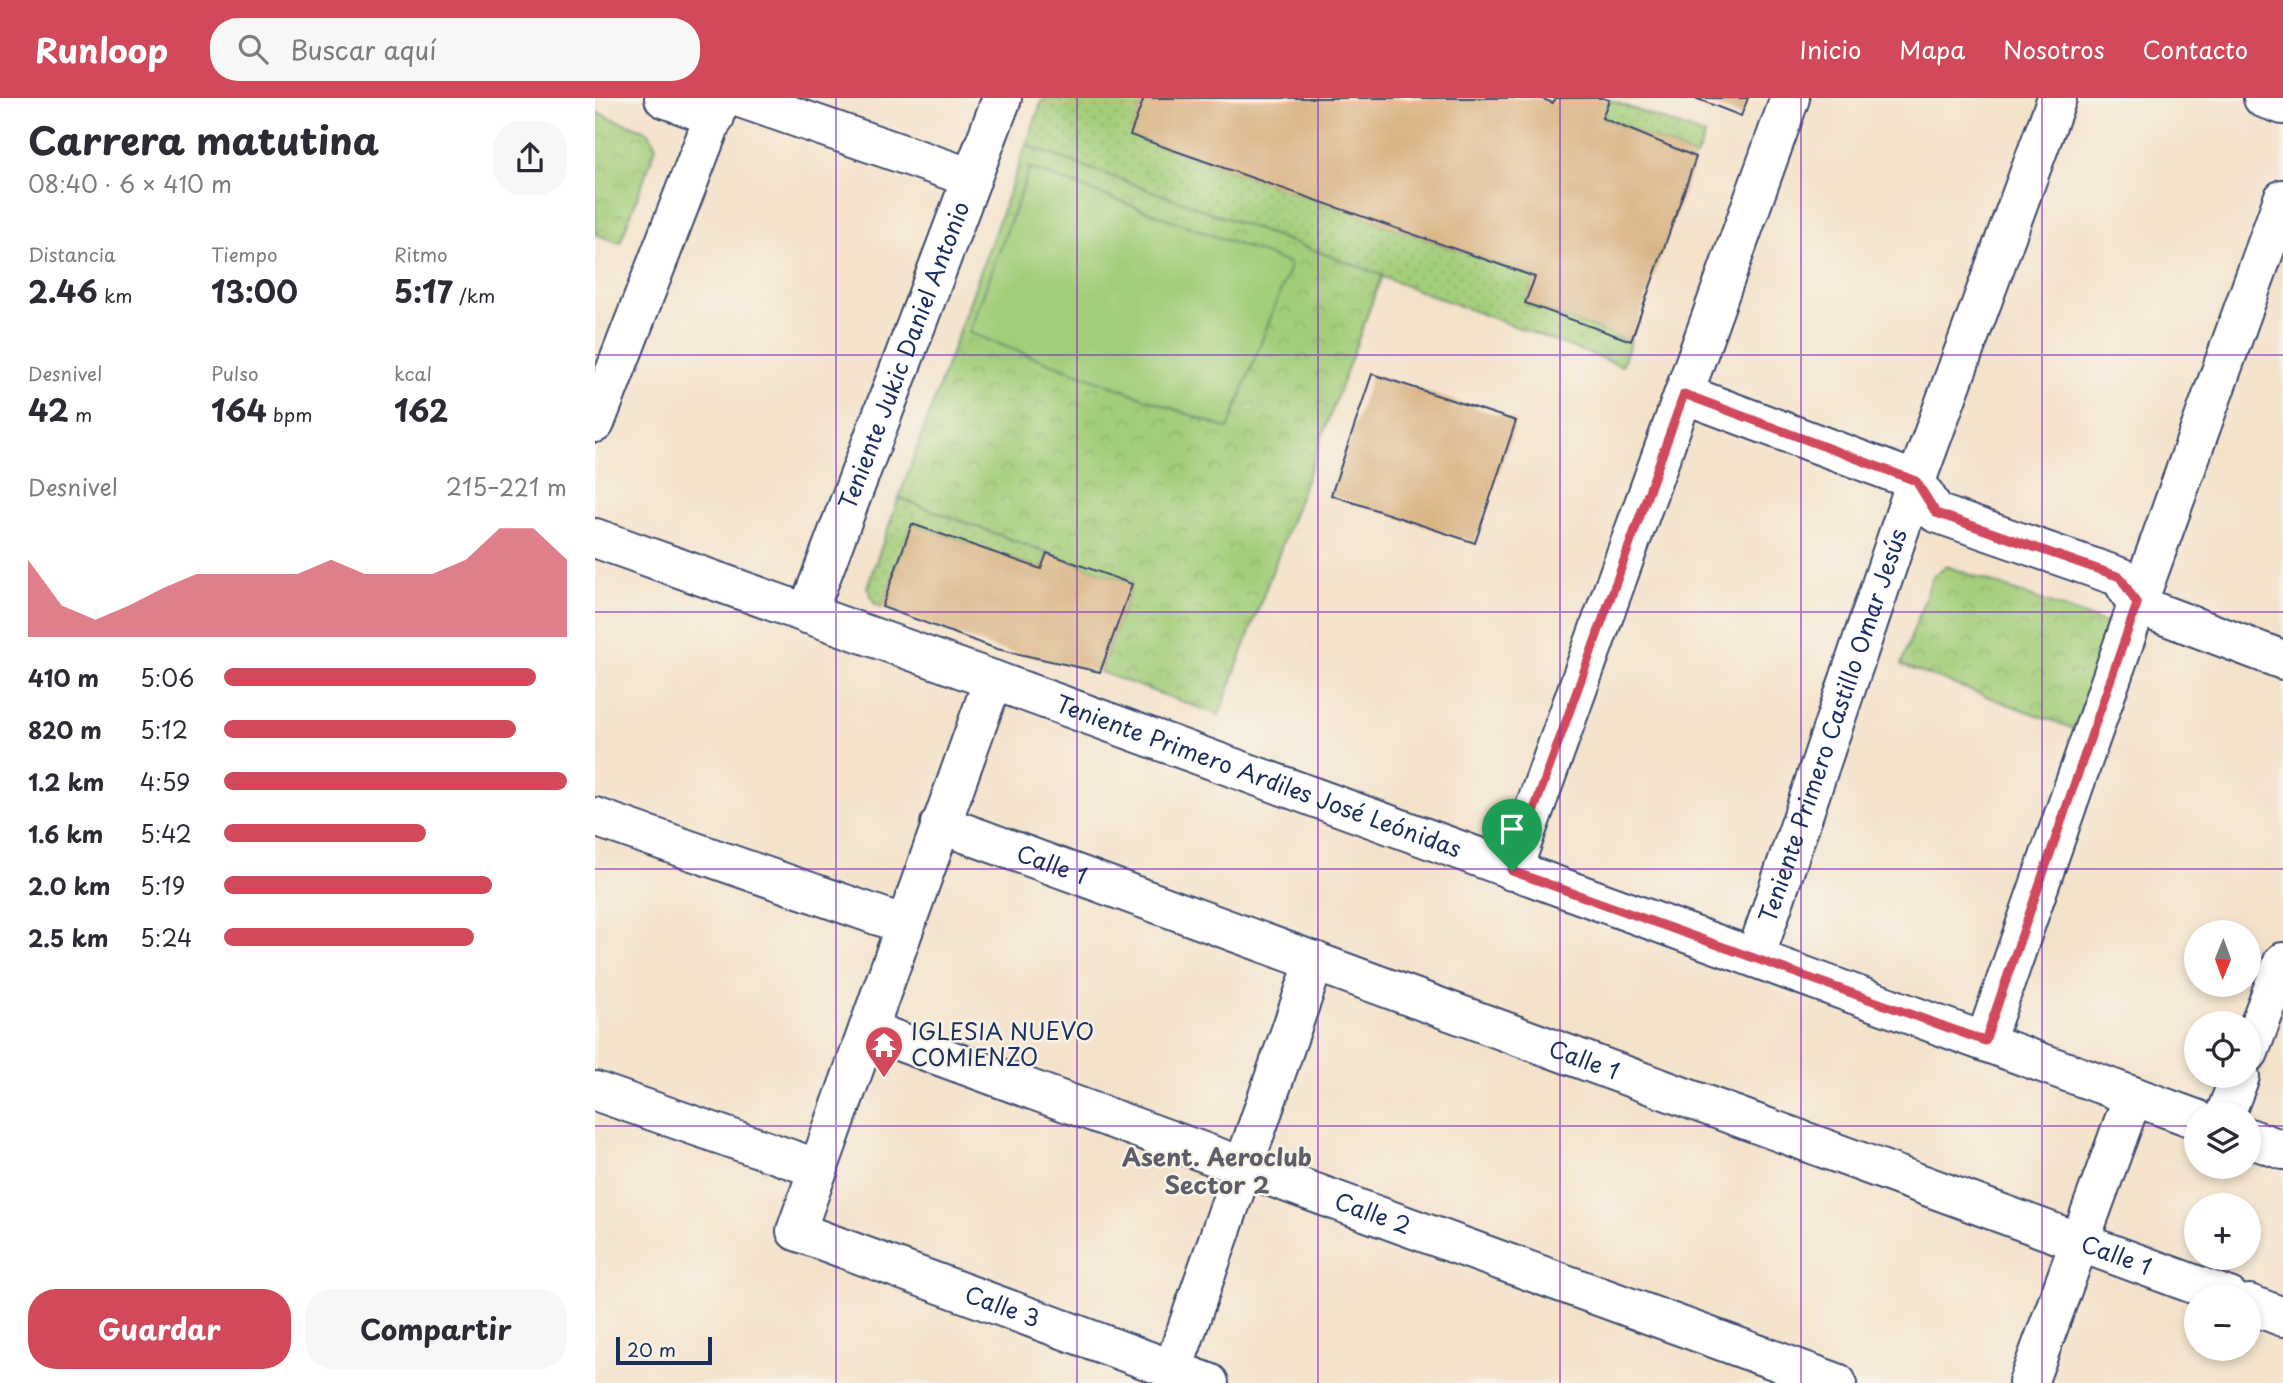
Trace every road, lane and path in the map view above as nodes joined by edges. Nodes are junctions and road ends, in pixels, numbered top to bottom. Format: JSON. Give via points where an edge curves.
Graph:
{"nodes":[{"id":1,"x":664,"y":98,"type":"edge"},
{"id":2,"x":1003,"y":98,"type":"edge"},
{"id":3,"x":1790,"y":98,"type":"edge"},
{"id":4,"x":2057,"y":98,"type":"edge"},
{"id":5,"x":2263,"y":98,"type":"edge"},
{"id":6,"x":725,"y":104,"type":"edge"},
{"id":7,"x":2283,"y":105,"type":"edge"},
{"id":8,"x":972,"y":178,"type":"junction"},
{"id":9,"x":2283,"y":199,"type":"edge"},
{"id":10,"x":1684,"y":394,"type":"junction"},
{"id":11,"x":595,"y":423,"type":"edge"},
{"id":12,"x":1916,"y":481,"type":"junction"},
{"id":13,"x":595,"y":538,"type":"edge"},
{"id":14,"x":2137,"y":604,"type":"junction"},
{"id":15,"x":807,"y":614,"type":"junction"},
{"id":16,"x":2283,"y":660,"type":"edge"},
{"id":17,"x":992,"y":680,"type":"junction"},
{"id":18,"x":595,"y":817,"type":"edge"},
{"id":19,"x":940,"y":824,"type":"junction"},
{"id":20,"x":1512,"y":871,"type":"junction"},
{"id":21,"x":905,"y":925,"type":"junction"},
{"id":22,"x":1755,"y":958,"type":"junction"},
{"id":23,"x":1315,"y":961,"type":"junction"},
{"id":24,"x":2283,"y":962,"type":"edge"},
{"id":25,"x":2261,"y":1020,"type":"edge"},
{"id":26,"x":868,"y":1030,"type":"junction"},
{"id":27,"x":1985,"y":1041,"type":"junction"},
{"id":28,"x":595,"y":1091,"type":"edge"},
{"id":29,"x":2133,"y":1096,"type":"junction"},
{"id":30,"x":2184,"y":1115,"type":"edge"},
{"id":31,"x":2261,"y":1142,"type":"edge"},
{"id":32,"x":2283,"y":1150,"type":"edge"},
{"id":33,"x":1243,"y":1166,"type":"junction"},
{"id":34,"x":819,"y":1169,"type":"junction"},
{"id":35,"x":2080,"y":1242,"type":"junction"},
{"id":36,"x":2194,"y":1284,"type":"edge"},
{"id":37,"x":2261,"y":1309,"type":"edge"},
{"id":38,"x":2283,"y":1317,"type":"edge"},
{"id":39,"x":1173,"y":1369,"type":"junction"},
{"id":40,"x":1209,"y":1383,"type":"edge"},
{"id":41,"x":1837,"y":1383,"type":"edge"},
{"id":42,"x":2028,"y":1383,"type":"edge"}],
"edges":[{"from":1,"to":6,"type":"street"},
{"from":2,"to":8,"type":"street","name":"Teniente Jukic Daniel Antonio"},
{"from":3,"to":10,"type":"street"},
{"from":4,"to":12,"type":"street","name":"Teniente Primero Castillo Omar Jesús"},
{"from":5,"to":7,"type":"street"},
{"from":6,"to":8,"type":"street"},
{"from":6,"to":11,"type":"street"},
{"from":8,"to":15,"type":"street","name":"Teniente Jukic Daniel Antonio"},
{"from":9,"to":14,"type":"street"},
{"from":10,"to":12,"type":"street"},
{"from":10,"to":20,"type":"street"},
{"from":12,"to":14,"type":"street","via":[[1936,513],[2120,577]]},
{"from":12,"to":22,"type":"street","name":"Teniente Primero Castillo Omar Jesús"},
{"from":13,"to":15,"type":"street","name":"Teniente Primero Ardiles José Leónidas"},
{"from":14,"to":16,"type":"street"},
{"from":14,"to":27,"type":"street"},
{"from":15,"to":17,"type":"street","name":"Teniente Primero Ardiles José Leónidas"},
{"from":17,"to":19,"type":"street"},
{"from":17,"to":20,"type":"street","name":"Teniente Primero Ardiles José Leónidas"},
{"from":18,"to":21,"type":"street"},
{"from":19,"to":21,"type":"street"},
{"from":19,"to":23,"type":"street","name":"Calle 1"},
{"from":20,"to":22,"type":"street","name":"Teniente Primero Ardiles José Leónidas"},
{"from":21,"to":26,"type":"street"},
{"from":22,"to":27,"type":"street","name":"Teniente Primero Ardiles José Leónidas"},
{"from":23,"to":33,"type":"street"},
{"from":23,"to":35,"type":"street","name":"Calle 1"},
{"from":24,"to":25,"type":"street"},
{"from":26,"to":33,"type":"street","name":"Calle 2"},
{"from":26,"to":34,"type":"street"},
{"from":27,"to":29,"type":"street","name":"Teniente Primero Ardiles José Leónidas"},
{"from":28,"to":34,"type":"street"},
{"from":29,"to":30,"type":"street","name":"Teniente Primero Ardiles José Leónidas"},
{"from":29,"to":35,"type":"street"},
{"from":31,"to":32,"type":"street"},
{"from":33,"to":39,"type":"street"},
{"from":33,"to":41,"type":"street","name":"Calle 2"},
{"from":34,"to":39,"type":"street","name":"Calle 3","via":[[796,1231]]},
{"from":35,"to":36,"type":"street","name":"Calle 1"},
{"from":35,"to":42,"type":"street"},
{"from":37,"to":38,"type":"street"},
{"from":39,"to":40,"type":"street","name":"Calle 3"}]}
